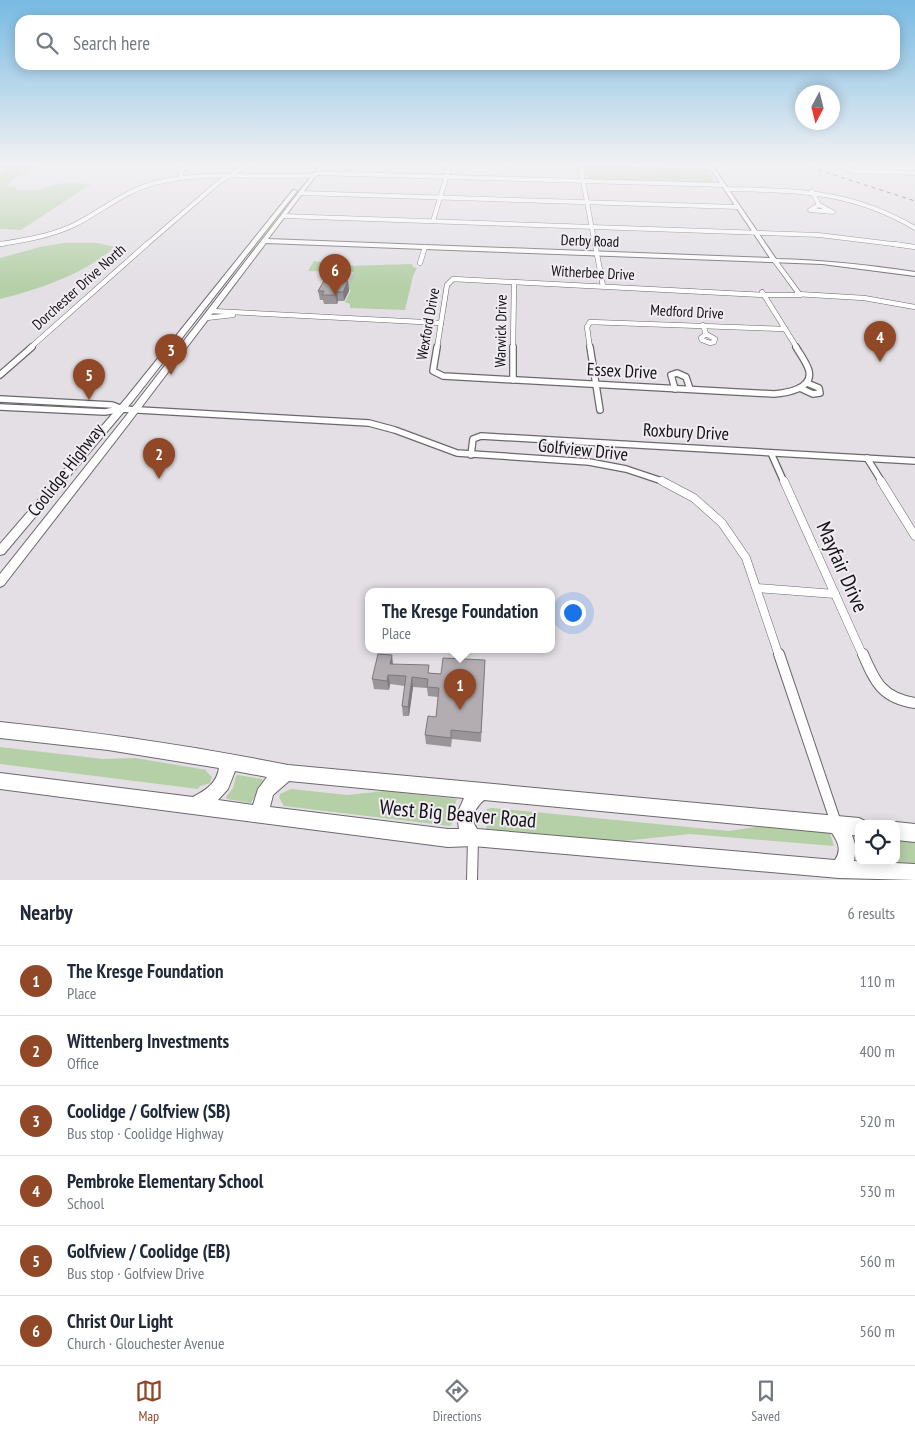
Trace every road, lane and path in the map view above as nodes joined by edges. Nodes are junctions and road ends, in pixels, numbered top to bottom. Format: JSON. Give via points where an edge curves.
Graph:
{"nodes":[{"id":1,"x":107,"y":206,"type":"edge"},
{"id":2,"x":193,"y":206,"type":"edge"},
{"id":3,"x":287,"y":206,"type":"edge"},
{"id":4,"x":291,"y":206,"type":"edge"},
{"id":5,"x":437,"y":206,"type":"edge"},
{"id":6,"x":588,"y":206,"type":"edge"},
{"id":7,"x":710,"y":206,"type":"edge"},
{"id":8,"x":817,"y":206,"type":"edge"},
{"id":9,"x":821,"y":206,"type":"edge"},
{"id":10,"x":872,"y":206,"type":"edge"},
{"id":11,"x":738,"y":207,"type":"joint"},
{"id":12,"x":284,"y":216,"type":"junction"},
{"id":13,"x":433,"y":221,"type":"junction"},
{"id":14,"x":591,"y":226,"type":"junction"},
{"id":15,"x":915,"y":228,"type":"edge"},
{"id":16,"x":756,"y":232,"type":"junction"},
{"id":17,"x":264,"y":241,"type":"junction"},
{"id":18,"x":0,"y":244,"type":"edge"},
{"id":19,"x":425,"y":247,"type":"junction"},
{"id":20,"x":915,"y":247,"type":"edge"},
{"id":21,"x":596,"y":254,"type":"junction"},
{"id":22,"x":247,"y":258,"type":"junction"},
{"id":23,"x":775,"y":261,"type":"junction"},
{"id":24,"x":420,"y":263,"type":"dead end"},
{"id":25,"x":915,"y":274,"type":"edge"},
{"id":26,"x":453,"y":280,"type":"joint"},
{"id":27,"x":514,"y":282,"type":"junction"},
{"id":28,"x":603,"y":286,"type":"junction"},
{"id":29,"x":763,"y":293,"type":"junction"},
{"id":30,"x":800,"y":295,"type":"junction"},
{"id":31,"x":915,"y":306,"type":"edge"},
{"id":32,"x":211,"y":311,"type":"junction"},
{"id":33,"x":236,"y":313,"type":"junction"},
{"id":34,"x":206,"y":318,"type":"junction"},
{"id":35,"x":441,"y":323,"type":"junction"},
{"id":36,"x":703,"y":325,"type":"junction"},
{"id":37,"x":785,"y":329,"type":"junction"},
{"id":38,"x":706,"y":334,"type":"dead end"},
{"id":39,"x":175,"y":343,"type":"junction"},
{"id":40,"x":183,"y":347,"type":"junction"},
{"id":41,"x":436,"y":374,"type":"joint"},
{"id":42,"x":0,"y":375,"type":"edge"},
{"id":43,"x":513,"y":380,"type":"junction"},
{"id":44,"x":596,"y":385,"type":"junction"},
{"id":45,"x":675,"y":389,"type":"junction"},
{"id":46,"x":690,"y":389,"type":"junction"},
{"id":47,"x":0,"y":399,"type":"edge"},
{"id":48,"x":0,"y":407,"type":"edge"},
{"id":49,"x":121,"y":409,"type":"junction"},
{"id":50,"x":135,"y":410,"type":"junction"},
{"id":51,"x":600,"y":410,"type":"dead end"},
{"id":52,"x":771,"y":452,"type":"junction"},
{"id":53,"x":471,"y":456,"type":"junction"},
{"id":54,"x":867,"y":458,"type":"junction"},
{"id":55,"x":915,"y":461,"type":"edge"},
{"id":56,"x":41,"y":501,"type":"junction"},
{"id":57,"x":58,"y":509,"type":"junction"},
{"id":58,"x":915,"y":536,"type":"edge"},
{"id":59,"x":0,"y":550,"type":"edge"},
{"id":60,"x":0,"y":582,"type":"edge"},
{"id":61,"x":757,"y":588,"type":"junction"},
{"id":62,"x":835,"y":594,"type":"junction"},
{"id":63,"x":915,"y":703,"type":"edge"},
{"id":64,"x":0,"y":730,"type":"edge"},
{"id":65,"x":228,"y":761,"type":"junction"},
{"id":66,"x":288,"y":773,"type":"junction"},
{"id":67,"x":0,"y":782,"type":"edge"},
{"id":68,"x":480,"y":792,"type":"junction"},
{"id":69,"x":192,"y":806,"type":"junction"},
{"id":70,"x":262,"y":815,"type":"junction"},
{"id":71,"x":837,"y":825,"type":"junction"},
{"id":72,"x":855,"y":827,"type":"edge"},
{"id":73,"x":900,"y":831,"type":"edge"},
{"id":74,"x":915,"y":833,"type":"edge"},
{"id":75,"x":473,"y":838,"type":"junction"},
{"id":76,"x":839,"y":869,"type":"junction"},
{"id":77,"x":915,"y":873,"type":"edge"},
{"id":78,"x":472,"y":880,"type":"edge"}],
"edges":[{"from":1,"to":18,"type":"street","via":[[49,236]]},
{"from":2,"to":42,"type":"street","name":"Dorchester Drive North"},
{"from":3,"to":22,"type":"main road","name":"Coolidge Highway"},
{"from":4,"to":12,"type":"main road","name":"Coolidge Highway"},
{"from":5,"to":13,"type":"street"},
{"from":6,"to":14,"type":"street"},
{"from":7,"to":11,"type":"street"},
{"from":8,"to":9,"type":"street","via":[[810,210],[833,212]]},
{"from":10,"to":15,"type":"street"},
{"from":11,"to":16,"type":"main road"},
{"from":12,"to":13,"type":"street"},
{"from":12,"to":17,"type":"main road","name":"Coolidge Highway"},
{"from":13,"to":14,"type":"street"},
{"from":14,"to":16,"type":"street"},
{"from":14,"to":21,"type":"street"},
{"from":16,"to":20,"type":"street","via":[[841,236]]},
{"from":16,"to":23,"type":"main road"},
{"from":17,"to":19,"type":"main road","name":"Derby Road"},
{"from":17,"to":22,"type":"main road","name":"Coolidge Highway"},
{"from":19,"to":21,"type":"main road","name":"Derby Road"},
{"from":19,"to":24,"type":"street"},
{"from":21,"to":23,"type":"main road","name":"Derby Road"},
{"from":21,"to":28,"type":"street"},
{"from":22,"to":32,"type":"main road","name":"Coolidge Highway"},
{"from":22,"to":39,"type":"main road","name":"Coolidge Highway"},
{"from":23,"to":25,"type":"main road","name":"Derby Road","via":[[853,265]]},
{"from":23,"to":30,"type":"street"},
{"from":26,"to":27,"type":"street","name":"Witherbee Drive"},
{"from":26,"to":35,"type":"street","name":"Wexford Drive","via":[[447,285]]},
{"from":27,"to":28,"type":"street","name":"Witherbee Drive"},
{"from":27,"to":43,"type":"street","name":"Warwick Drive"},
{"from":28,"to":29,"type":"street","name":"Witherbee Drive"},
{"from":29,"to":30,"type":"street","name":"Witherbee Drive"},
{"from":29,"to":37,"type":"street"},
{"from":30,"to":31,"type":"street","name":"Witherbee Drive","via":[[864,298]]},
{"from":32,"to":33,"type":"street"},
{"from":32,"to":34,"type":"main road","name":"Coolidge Highway"},
{"from":33,"to":34,"type":"street"},
{"from":33,"to":35,"type":"street"},
{"from":34,"to":40,"type":"main road","name":"Coolidge Highway"},
{"from":35,"to":41,"type":"street","name":"Wexford Drive","via":[[432,370]]},
{"from":36,"to":37,"type":"street","name":"Medford Drive"},
{"from":36,"to":38,"type":"street"},
{"from":36,"to":44,"type":"street","name":"Medford Drive","via":[[588,323]]},
{"from":37,"to":46,"type":"street","name":"Essex Drive","via":[[809,369],[804,386],[775,394]]},
{"from":39,"to":40,"type":"main road","via":[[174,347]]},
{"from":39,"to":49,"type":"main road","name":"Coolidge Highway"},
{"from":40,"to":50,"type":"main road","name":"Coolidge Highway"},
{"from":41,"to":43,"type":"street","name":"Essex Drive"},
{"from":43,"to":44,"type":"street","name":"Essex Drive"},
{"from":44,"to":45,"type":"street","name":"Essex Drive"},
{"from":44,"to":51,"type":"street"},
{"from":45,"to":46,"type":"street","name":"Essex Drive"},
{"from":45,"to":46,"type":"street","via":[[671,375],[677,373],[686,377]]},
{"from":47,"to":49,"type":"street","via":[[104,404]]},
{"from":48,"to":49,"type":"street","via":[[105,412]]},
{"from":49,"to":50,"type":"street","name":"Golfview Drive"},
{"from":49,"to":56,"type":"main road","name":"Coolidge Highway"},
{"from":50,"to":53,"type":"street","name":"Golfview Drive","via":[[370,423],[396,429],[440,450]]},
{"from":50,"to":57,"type":"main road","name":"Coolidge Highway"},
{"from":52,"to":53,"type":"street","name":"Roxbury Drive","via":[[481,436],[473,439]]},
{"from":52,"to":54,"type":"street","name":"Roxbury Drive"},
{"from":52,"to":62,"type":"street","name":"Mayfair Drive"},
{"from":53,"to":61,"type":"street","name":"Golfview Drive","via":[[610,465],[661,479],[689,495],[719,519],[740,546]]},
{"from":54,"to":55,"type":"street","name":"Roxbury Drive"},
{"from":54,"to":58,"type":"street"},
{"from":56,"to":57,"type":"main road","via":[[56,502]]},
{"from":56,"to":59,"type":"main road","name":"Coolidge Highway"},
{"from":57,"to":60,"type":"main road","name":"Coolidge Highway"},
{"from":61,"to":62,"type":"street"},
{"from":61,"to":71,"type":"street","name":"Golfview Drive"},
{"from":62,"to":63,"type":"street","name":"Mayfair Drive","via":[[874,679],[886,694]]},
{"from":64,"to":65,"type":"main road","name":"West Big Beaver Road","via":[[85,739]]},
{"from":65,"to":66,"type":"main road","name":"West Big Beaver Road"},
{"from":65,"to":69,"type":"main road","via":[[222,786],[208,799]]},
{"from":66,"to":68,"type":"main road","name":"West Big Beaver Road"},
{"from":66,"to":70,"type":"main road","via":[[266,790],[262,798]]},
{"from":67,"to":69,"type":"main road","name":"West Big Beaver Road"},
{"from":68,"to":71,"type":"main road","name":"West Big Beaver Road"},
{"from":68,"to":75,"type":"main road","via":[[467,806],[464,816],[467,830]]},
{"from":69,"to":70,"type":"main road","name":"West Big Beaver Road"},
{"from":70,"to":75,"type":"main road","name":"West Big Beaver Road","via":[[438,837]]},
{"from":71,"to":72,"type":"main road","name":"West Big Beaver Road"},
{"from":71,"to":76,"type":"main road","via":[[848,845],[846,862]]},
{"from":73,"to":74,"type":"main road"},
{"from":75,"to":76,"type":"main road","name":"West Big Beaver Road"},
{"from":75,"to":78,"type":"street"},
{"from":76,"to":77,"type":"main road","name":"West Big Beaver Road"}]}
